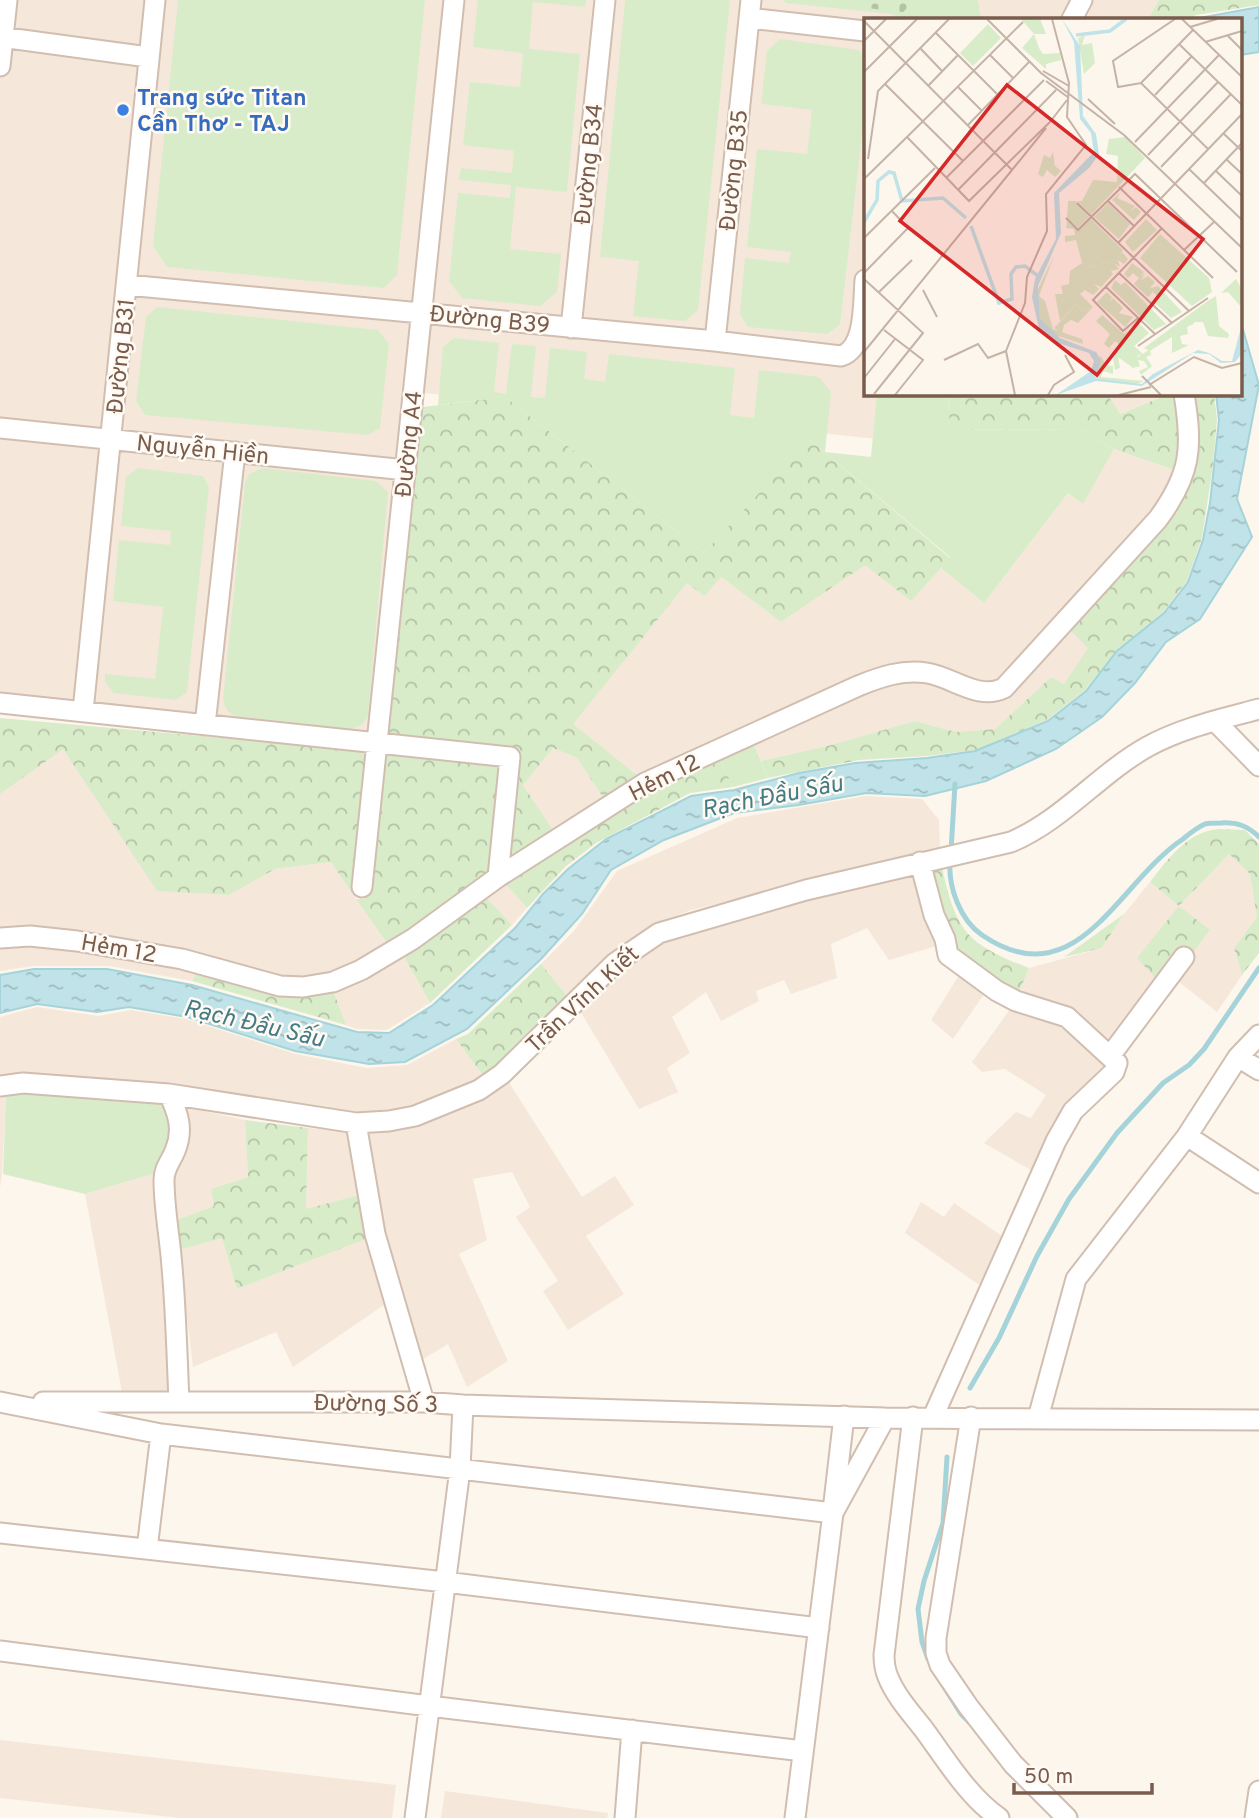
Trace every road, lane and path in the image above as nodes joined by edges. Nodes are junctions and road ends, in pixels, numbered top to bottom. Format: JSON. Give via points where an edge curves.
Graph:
{"nodes":[{"id":1,"x":7,"y":0,"type":"edge"},
{"id":2,"x":155,"y":0,"type":"edge"},
{"id":3,"x":454,"y":0,"type":"edge"},
{"id":4,"x":605,"y":0,"type":"edge"},
{"id":5,"x":1082,"y":0,"type":"edge"},
{"id":6,"x":750,"y":9,"type":"edge"},
{"id":7,"x":1073,"y":18,"type":"edge"},
{"id":8,"x":864,"y":31,"type":"edge"},
{"id":9,"x":2,"y":37,"type":"edge"},
{"id":10,"x":148,"y":57,"type":"junction"},
{"id":11,"x":0,"y":66,"type":"edge"},
{"id":12,"x":127,"y":285,"type":"junction"},
{"id":13,"x":864,"y":289,"type":"edge"},
{"id":14,"x":422,"y":313,"type":"junction"},
{"id":15,"x":570,"y":328,"type":"junction"},
{"id":16,"x":715,"y":341,"type":"junction"},
{"id":17,"x":1184,"y":396,"type":"edge"},
{"id":18,"x":0,"y":428,"type":"edge"},
{"id":19,"x":111,"y":439,"type":"junction"},
{"id":20,"x":235,"y":452,"type":"junction"},
{"id":21,"x":406,"y":470,"type":"junction"},
{"id":22,"x":0,"y":703,"type":"edge"},
{"id":23,"x":1259,"y":709,"type":"edge"},
{"id":24,"x":83,"y":711,"type":"junction"},
{"id":25,"x":1215,"y":721,"type":"junction"},
{"id":26,"x":205,"y":725,"type":"junction"},
{"id":27,"x":377,"y":743,"type":"junction"},
{"id":28,"x":1259,"y":766,"type":"edge"},
{"id":29,"x":928,"y":860,"type":"junction"},
{"id":30,"x":498,"y":877,"type":"junction"},
{"id":31,"x":362,"y":887,"type":"dead end"},
{"id":32,"x":0,"y":937,"type":"edge"},
{"id":33,"x":1184,"y":957,"type":"dead end"},
{"id":34,"x":1259,"y":1035,"type":"edge"},
{"id":35,"x":1110,"y":1056,"type":"junction"},
{"id":36,"x":1238,"y":1057,"type":"junction"},
{"id":37,"x":1259,"y":1070,"type":"edge"},
{"id":38,"x":0,"y":1086,"type":"edge"},
{"id":39,"x":169,"y":1094,"type":"junction"},
{"id":40,"x":356,"y":1123,"type":"junction"},
{"id":41,"x":1187,"y":1136,"type":"junction"},
{"id":42,"x":1259,"y":1182,"type":"edge"},
{"id":43,"x":0,"y":1402,"type":"edge"},
{"id":44,"x":179,"y":1402,"type":"junction"},
{"id":45,"x":424,"y":1402,"type":"junction"},
{"id":46,"x":463,"y":1405,"type":"junction"},
{"id":47,"x":844,"y":1416,"type":"junction"},
{"id":48,"x":923,"y":1417,"type":"junction"},
{"id":49,"x":971,"y":1417,"type":"junction"},
{"id":50,"x":886,"y":1418,"type":"junction"},
{"id":51,"x":1038,"y":1418,"type":"junction"},
{"id":52,"x":1259,"y":1420,"type":"edge"},
{"id":53,"x":162,"y":1434,"type":"junction"},
{"id":54,"x":460,"y":1469,"type":"junction"},
{"id":55,"x":833,"y":1513,"type":"junction"},
{"id":56,"x":0,"y":1533,"type":"edge"},
{"id":57,"x":147,"y":1549,"type":"junction"},
{"id":58,"x":445,"y":1581,"type":"junction"},
{"id":59,"x":819,"y":1628,"type":"junction"},
{"id":60,"x":0,"y":1651,"type":"edge"},
{"id":61,"x":429,"y":1706,"type":"junction"},
{"id":62,"x":632,"y":1730,"type":"junction"},
{"id":63,"x":803,"y":1751,"type":"junction"},
{"id":64,"x":1259,"y":1791,"type":"edge"},
{"id":65,"x":415,"y":1818,"type":"edge"},
{"id":66,"x":625,"y":1818,"type":"edge"},
{"id":67,"x":795,"y":1818,"type":"edge"},
{"id":68,"x":999,"y":1818,"type":"edge"},
{"id":69,"x":1067,"y":1818,"type":"edge"},
{"id":70,"x":1255,"y":1818,"type":"edge"}],
"edges":[{"from":1,"to":9,"type":"street"},
{"from":2,"to":10,"type":"street","name":"Đường B31"},
{"from":3,"to":14,"type":"street","name":"Đường A4"},
{"from":4,"to":15,"type":"street","name":"Đường B34"},
{"from":5,"to":7,"type":"street"},
{"from":6,"to":8,"type":"street"},
{"from":6,"to":16,"type":"street","name":"Đường B35"},
{"from":9,"to":10,"type":"street"},
{"from":9,"to":11,"type":"street"},
{"from":10,"to":12,"type":"street","name":"Đường B31"},
{"from":12,"to":14,"type":"street","name":"Đường B39"},
{"from":12,"to":19,"type":"street","name":"Đường B31"},
{"from":13,"to":16,"type":"street","name":"Đường B39","via":[[858,340],[841,356]]},
{"from":14,"to":15,"type":"street","name":"Đường B39"},
{"from":14,"to":21,"type":"street","name":"Đường A4"},
{"from":15,"to":16,"type":"street","name":"Đường B39"},
{"from":17,"to":30,"type":"street","name":"Hẻm 12","via":[[1189,453],[1171,502],[1004,688],[983,693],[928,673],[906,672],[866,683],[645,783]]},
{"from":18,"to":19,"type":"street","name":"Nguyễn Hiền"},
{"from":19,"to":20,"type":"street","name":"Nguyễn Hiền"},
{"from":19,"to":24,"type":"street","name":"Đường B31"},
{"from":20,"to":21,"type":"street","name":"Nguyễn Hiền"},
{"from":20,"to":26,"type":"street"},
{"from":21,"to":27,"type":"street","name":"Đường A4"},
{"from":22,"to":24,"type":"street"},
{"from":23,"to":25,"type":"street","name":"Trần Vĩnh Kiết"},
{"from":24,"to":26,"type":"street"},
{"from":25,"to":28,"type":"street"},
{"from":25,"to":29,"type":"street","name":"Trần Vĩnh Kiết","via":[[1147,747],[1030,834]]},
{"from":26,"to":27,"type":"street"},
{"from":27,"to":30,"type":"street","via":[[510,757]]},
{"from":27,"to":31,"type":"street","name":"Đường A4"},
{"from":29,"to":35,"type":"street","via":[[934,915],[948,955],[1016,1001],[1067,1017]]},
{"from":29,"to":40,"type":"street","name":"Trần Vĩnh Kiết","via":[[659,933],[615,963],[502,1074],[479,1090],[415,1115]]},
{"from":30,"to":32,"type":"street","name":"Hẻm 12","via":[[393,953],[333,982],[303,987],[280,986],[182,959],[77,941]]},
{"from":33,"to":35,"type":"street"},
{"from":34,"to":36,"type":"street"},
{"from":35,"to":48,"type":"street","via":[[1117,1063],[1114,1072],[1073,1111],[1056,1141]]},
{"from":36,"to":37,"type":"street"},
{"from":36,"to":41,"type":"street"},
{"from":38,"to":39,"type":"street","name":"Trần Vĩnh Kiết","via":[[23,1083]]},
{"from":39,"to":40,"type":"street","name":"Trần Vĩnh Kiết"},
{"from":39,"to":44,"type":"street","via":[[180,1126],[164,1181]]},
{"from":40,"to":45,"type":"street","via":[[375,1234]]},
{"from":41,"to":42,"type":"street"},
{"from":41,"to":51,"type":"street","via":[[1076,1279]]},
{"from":43,"to":44,"type":"street","name":"Đường Số 3"},
{"from":43,"to":53,"type":"street"},
{"from":44,"to":45,"type":"street","name":"Đường Số 3"},
{"from":45,"to":46,"type":"street","name":"Đường Số 3"},
{"from":46,"to":47,"type":"street"},
{"from":46,"to":54,"type":"street","name":"Đường Số 3"},
{"from":47,"to":50,"type":"street"},
{"from":47,"to":55,"type":"street"},
{"from":48,"to":49,"type":"street"},
{"from":48,"to":50,"type":"street"},
{"from":48,"to":68,"type":"street","via":[[885,1665],[900,1698],[969,1790]]},
{"from":49,"to":51,"type":"street"},
{"from":49,"to":69,"type":"street","via":[[936,1653],[968,1706],[1013,1764]]},
{"from":50,"to":55,"type":"street"},
{"from":51,"to":52,"type":"street"},
{"from":53,"to":54,"type":"street"},
{"from":53,"to":57,"type":"street"},
{"from":54,"to":55,"type":"street"},
{"from":54,"to":58,"type":"street","name":"Đường Số 3"},
{"from":55,"to":59,"type":"street"},
{"from":56,"to":57,"type":"street"},
{"from":57,"to":58,"type":"street"},
{"from":58,"to":59,"type":"street"},
{"from":58,"to":61,"type":"street","name":"Đường Số 3"},
{"from":59,"to":63,"type":"street"},
{"from":60,"to":61,"type":"street"},
{"from":61,"to":62,"type":"street"},
{"from":61,"to":65,"type":"street","name":"Đường Số 3"},
{"from":62,"to":63,"type":"street"},
{"from":62,"to":66,"type":"street"},
{"from":63,"to":67,"type":"street"},
{"from":64,"to":70,"type":"street"}]}
